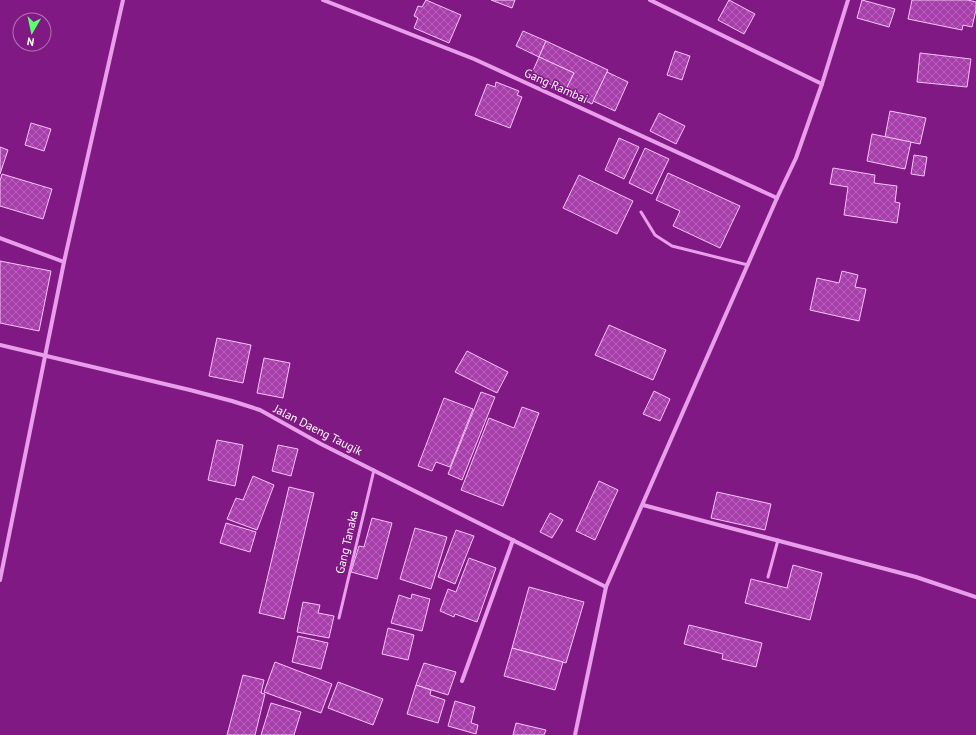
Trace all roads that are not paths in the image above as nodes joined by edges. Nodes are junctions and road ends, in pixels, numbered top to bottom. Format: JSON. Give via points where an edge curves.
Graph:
{"nodes":[{"id":1,"x":123,"y":0,"type":"edge"},
{"id":2,"x":324,"y":0,"type":"edge"},
{"id":3,"x":650,"y":0,"type":"edge"},
{"id":4,"x":848,"y":0,"type":"edge"},
{"id":5,"x":822,"y":84,"type":"junction"},
{"id":6,"x":778,"y":198,"type":"junction"},
{"id":7,"x":641,"y":212,"type":"dead end"},
{"id":8,"x":0,"y":238,"type":"edge"},
{"id":9,"x":64,"y":262,"type":"junction"},
{"id":10,"x":748,"y":265,"type":"junction"},
{"id":11,"x":0,"y":346,"type":"edge"},
{"id":12,"x":45,"y":356,"type":"junction"},
{"id":13,"x":374,"y":470,"type":"junction"},
{"id":14,"x":643,"y":505,"type":"junction"},
{"id":15,"x":513,"y":540,"type":"junction"},
{"id":16,"x":778,"y":540,"type":"junction"},
{"id":17,"x":768,"y":577,"type":"dead end"},
{"id":18,"x":0,"y":580,"type":"edge"},
{"id":19,"x":606,"y":587,"type":"junction"},
{"id":20,"x":976,"y":597,"type":"edge"},
{"id":21,"x":339,"y":618,"type":"dead end"},
{"id":22,"x":462,"y":681,"type":"dead end"},
{"id":23,"x":575,"y":735,"type":"edge"}],
"edges":[{"from":1,"to":9,"type":"street"},
{"from":2,"to":6,"type":"street","name":"Gang Rambai","via":[[474,59]]},
{"from":3,"to":5,"type":"street"},
{"from":4,"to":5,"type":"street"},
{"from":5,"to":6,"type":"street","via":[[796,158]]},
{"from":6,"to":10,"type":"street"},
{"from":7,"to":10,"type":"lane","via":[[655,235],[672,246]]},
{"from":8,"to":9,"type":"street"},
{"from":9,"to":12,"type":"street"},
{"from":10,"to":14,"type":"street"},
{"from":11,"to":12,"type":"street","name":"Jalan Daeng Taugik"},
{"from":12,"to":13,"type":"street","name":"Jalan Daeng Taugik","via":[[190,390],[253,408]]},
{"from":12,"to":18,"type":"street"},
{"from":13,"to":15,"type":"street","name":"Jalan Daeng Taugik"},
{"from":13,"to":21,"type":"lane","name":"Gang Tanaka"},
{"from":14,"to":16,"type":"street"},
{"from":14,"to":19,"type":"street"},
{"from":15,"to":19,"type":"street","name":"Jalan Daeng Taugik"},
{"from":15,"to":22,"type":"street"},
{"from":16,"to":17,"type":"lane"},
{"from":16,"to":20,"type":"street","via":[[916,577]]},
{"from":19,"to":23,"type":"street"}]}
